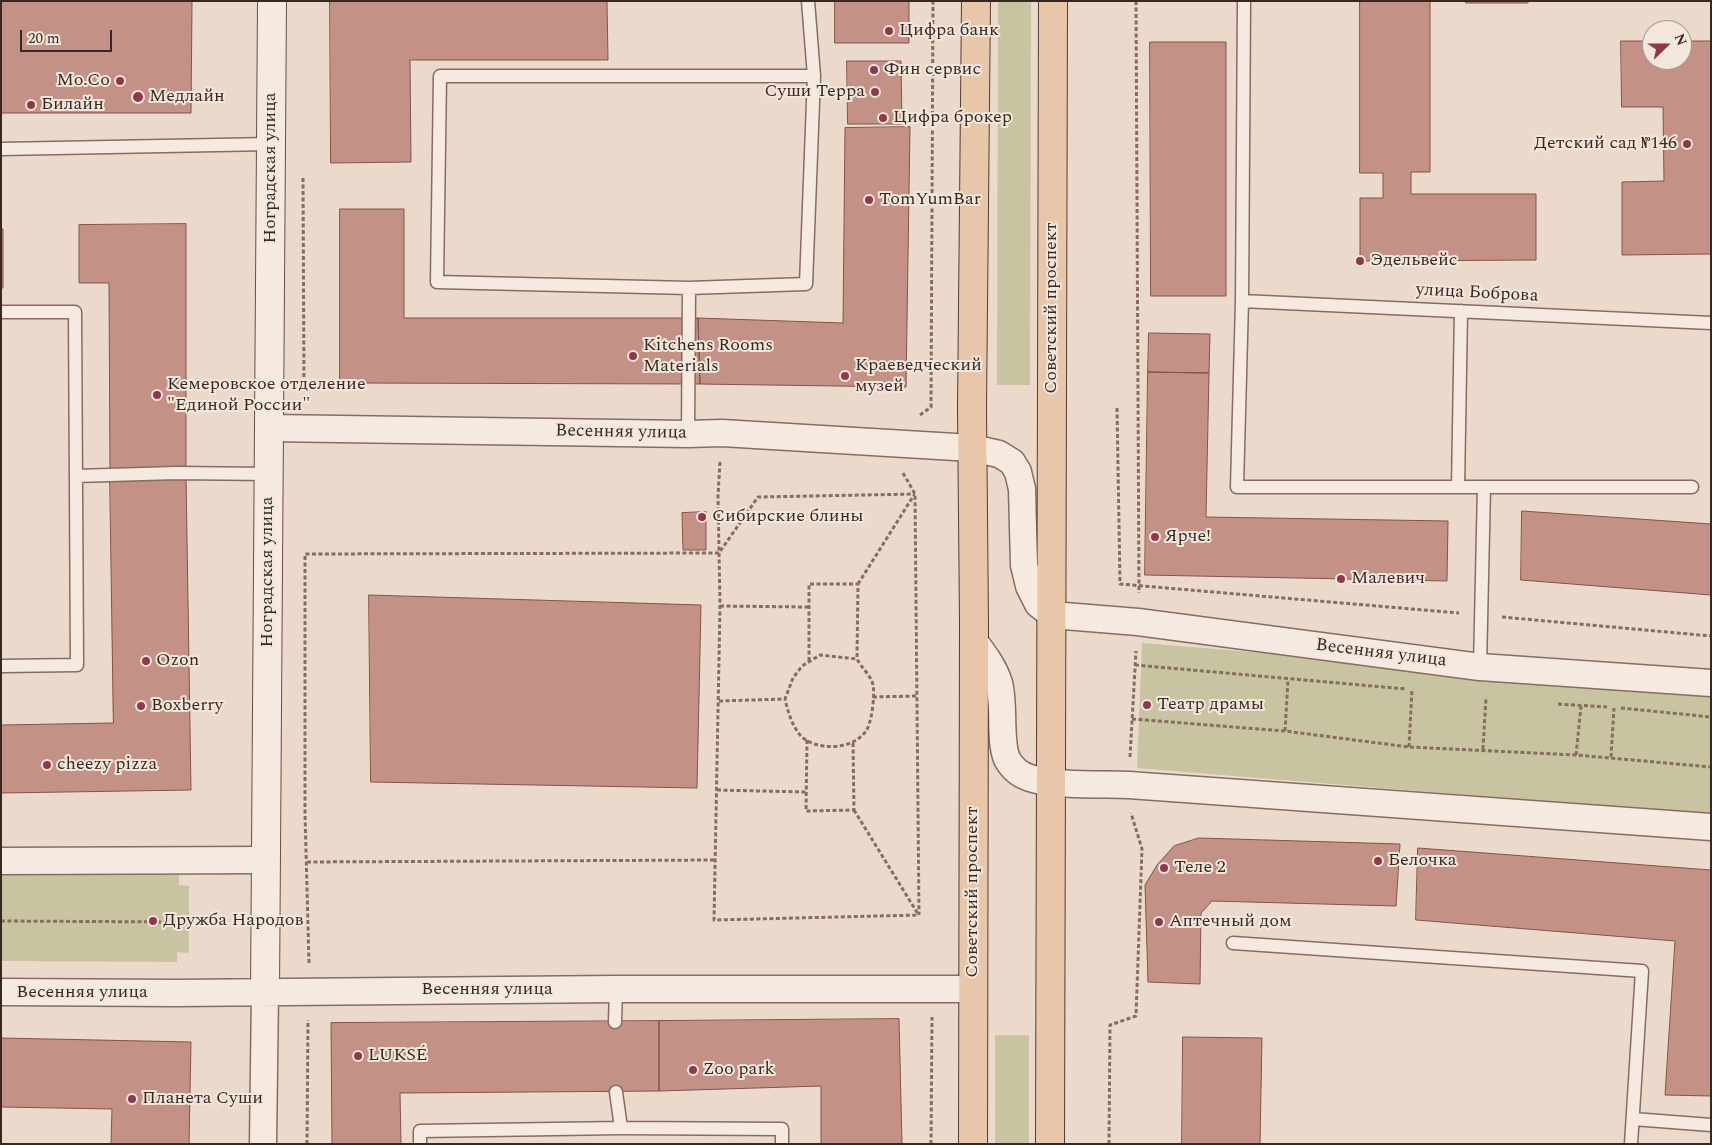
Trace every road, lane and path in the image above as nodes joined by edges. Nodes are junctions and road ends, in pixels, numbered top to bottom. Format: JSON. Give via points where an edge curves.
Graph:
{"nodes":[{"id":1,"x":272,"y":1,"type":"edge"},
{"id":2,"x":808,"y":1,"type":"edge"},
{"id":3,"x":933,"y":1,"type":"edge"},
{"id":4,"x":976,"y":1,"type":"edge"},
{"id":5,"x":1053,"y":1,"type":"edge"},
{"id":6,"x":1136,"y":1,"type":"edge"},
{"id":7,"x":1244,"y":1,"type":"edge"},
{"id":8,"x":814,"y":76,"type":"junction"},
{"id":9,"x":271,"y":144,"type":"junction"},
{"id":10,"x":1,"y":149,"type":"edge"},
{"id":11,"x":303,"y":170,"type":"dead end"},
{"id":12,"x":689,"y":288,"type":"junction"},
{"id":13,"x":1242,"y":301,"type":"junction"},
{"id":14,"x":1461,"y":311,"type":"junction"},
{"id":15,"x":1,"y":312,"type":"edge"},
{"id":16,"x":1711,"y":323,"type":"edge"},
{"id":17,"x":304,"y":388,"type":"dead end"},
{"id":18,"x":1117,"y":408,"type":"dead end"},
{"id":19,"x":915,"y":418,"type":"dead end"},
{"id":20,"x":269,"y":428,"type":"junction"},
{"id":21,"x":722,"y":433,"type":"junction"},
{"id":22,"x":688,"y":434,"type":"junction"},
{"id":23,"x":972,"y":448,"type":"junction"},
{"id":24,"x":901,"y":470,"type":"dead end"},
{"id":25,"x":268,"y":474,"type":"junction"},
{"id":26,"x":76,"y":476,"type":"junction"},
{"id":27,"x":1458,"y":487,"type":"junction"},
{"id":28,"x":1484,"y":487,"type":"junction"},
{"id":29,"x":1692,"y":487,"type":"dead end"},
{"id":30,"x":915,"y":494,"type":"junction"},
{"id":31,"x":719,"y":553,"type":"junction"},
{"id":32,"x":858,"y":584,"type":"junction"},
{"id":33,"x":1140,"y":584,"type":"junction"},
{"id":34,"x":720,"y":606,"type":"junction"},
{"id":35,"x":808,"y":607,"type":"junction"},
{"id":36,"x":1481,"y":615,"type":"junction"},
{"id":37,"x":1052,"y":616,"type":"junction"},
{"id":38,"x":1711,"y":636,"type":"edge"},
{"id":39,"x":974,"y":640,"type":"junction"},
{"id":40,"x":1136,"y":646,"type":"dead end"},
{"id":41,"x":857,"y":659,"type":"junction"},
{"id":42,"x":810,"y":661,"type":"junction"},
{"id":43,"x":1,"y":666,"type":"edge"},
{"id":44,"x":1480,"y":667,"type":"junction"},
{"id":45,"x":1288,"y":680,"type":"dead end"},
{"id":46,"x":1711,"y":682,"type":"edge"},
{"id":47,"x":1412,"y":690,"type":"dead end"},
{"id":48,"x":917,"y":696,"type":"junction"},
{"id":49,"x":873,"y":697,"type":"junction"},
{"id":50,"x":1486,"y":697,"type":"dead end"},
{"id":51,"x":785,"y":700,"type":"junction"},
{"id":52,"x":719,"y":701,"type":"junction"},
{"id":53,"x":1581,"y":706,"type":"dead end"},
{"id":54,"x":1614,"y":708,"type":"dead end"},
{"id":55,"x":1132,"y":720,"type":"junction"},
{"id":56,"x":1284,"y":731,"type":"junction"},
{"id":57,"x":807,"y":740,"type":"junction"},
{"id":58,"x":853,"y":742,"type":"junction"},
{"id":59,"x":1409,"y":747,"type":"junction"},
{"id":60,"x":1483,"y":749,"type":"junction"},
{"id":61,"x":1576,"y":754,"type":"junction"},
{"id":62,"x":1611,"y":757,"type":"junction"},
{"id":63,"x":1130,"y":763,"type":"dead end"},
{"id":64,"x":1711,"y":767,"type":"edge"},
{"id":65,"x":1052,"y":782,"type":"junction"},
{"id":66,"x":717,"y":790,"type":"junction"},
{"id":67,"x":806,"y":792,"type":"junction"},
{"id":68,"x":854,"y":810,"type":"junction"},
{"id":69,"x":1130,"y":812,"type":"dead end"},
{"id":70,"x":1711,"y":827,"type":"edge"},
{"id":71,"x":266,"y":860,"type":"junction"},
{"id":72,"x":716,"y":860,"type":"junction"},
{"id":73,"x":1,"y":861,"type":"edge"},
{"id":74,"x":307,"y":862,"type":"junction"},
{"id":75,"x":919,"y":916,"type":"junction"},
{"id":76,"x":1,"y":921,"type":"edge"},
{"id":77,"x":178,"y":922,"type":"dead end"},
{"id":78,"x":1233,"y":943,"type":"dead end"},
{"id":79,"x":616,"y":989,"type":"junction"},
{"id":80,"x":973,"y":990,"type":"junction"},
{"id":81,"x":265,"y":991,"type":"junction"},
{"id":82,"x":310,"y":991,"type":"junction"},
{"id":83,"x":1,"y":992,"type":"edge"},
{"id":84,"x":932,"y":1009,"type":"dead end"},
{"id":85,"x":615,"y":1022,"type":"dead end"},
{"id":86,"x":616,"y":1092,"type":"dead end"},
{"id":87,"x":1633,"y":1119,"type":"junction"},
{"id":88,"x":1711,"y":1125,"type":"edge"},
{"id":89,"x":621,"y":1128,"type":"junction"},
{"id":90,"x":263,"y":1144,"type":"edge"},
{"id":91,"x":307,"y":1144,"type":"edge"},
{"id":92,"x":420,"y":1144,"type":"edge"},
{"id":93,"x":782,"y":1144,"type":"edge"},
{"id":94,"x":931,"y":1144,"type":"edge"},
{"id":95,"x":973,"y":1144,"type":"edge"},
{"id":96,"x":1050,"y":1144,"type":"edge"},
{"id":97,"x":1109,"y":1144,"type":"edge"},
{"id":98,"x":1631,"y":1144,"type":"edge"}],
"edges":[{"from":1,"to":9,"type":"street","name":"Ноградская улица"},
{"from":2,"to":8,"type":"lane"},
{"from":3,"to":19,"type":"path","via":[[931,407]]},
{"from":4,"to":23,"type":"main road","name":"Советский проспект"},
{"from":5,"to":37,"type":"main road","name":"Советский проспект"},
{"from":6,"to":33,"type":"path"},
{"from":7,"to":13,"type":"lane"},
{"from":8,"to":12,"type":"lane","via":[[806,284]]},
{"from":8,"to":12,"type":"lane","via":[[440,76],[437,282]]},
{"from":9,"to":10,"type":"lane"},
{"from":9,"to":20,"type":"street","name":"Ноградская улица"},
{"from":11,"to":17,"type":"path"},
{"from":12,"to":22,"type":"lane"},
{"from":13,"to":14,"type":"lane","name":"улица Боброва"},
{"from":13,"to":27,"type":"lane","via":[[1237,487]]},
{"from":14,"to":16,"type":"lane","name":"улица Боброва"},
{"from":14,"to":27,"type":"lane"},
{"from":15,"to":26,"type":"lane","via":[[75,312]]},
{"from":18,"to":33,"type":"path","via":[[1120,584]]},
{"from":20,"to":22,"type":"street","name":"Весенняя улица"},
{"from":20,"to":25,"type":"street","name":"Ноградская улица"},
{"from":21,"to":22,"type":"street","name":"Весенняя улица"},
{"from":21,"to":23,"type":"street","name":"Весенняя улица"},
{"from":21,"to":31,"type":"path"},
{"from":23,"to":37,"type":"street","via":[[999,454],[1012,462],[1018,472],[1022,489],[1024,565],[1038,604]]},
{"from":23,"to":39,"type":"main road","name":"Советский проспект"},
{"from":24,"to":30,"type":"path"},
{"from":25,"to":26,"type":"lane"},
{"from":25,"to":71,"type":"street","name":"Ноградская улица"},
{"from":26,"to":43,"type":"lane","via":[[78,666]]},
{"from":27,"to":28,"type":"lane"},
{"from":28,"to":29,"type":"lane"},
{"from":28,"to":36,"type":"lane"},
{"from":30,"to":31,"type":"path","via":[[758,497]]},
{"from":30,"to":32,"type":"path"},
{"from":30,"to":48,"type":"path"},
{"from":31,"to":34,"type":"path"},
{"from":31,"to":74,"type":"path","via":[[305,554]]},
{"from":32,"to":35,"type":"path","via":[[809,584]]},
{"from":32,"to":41,"type":"path"},
{"from":33,"to":36,"type":"path"},
{"from":34,"to":35,"type":"path"},
{"from":34,"to":52,"type":"path"},
{"from":35,"to":42,"type":"path"},
{"from":36,"to":38,"type":"path"},
{"from":36,"to":44,"type":"lane"},
{"from":37,"to":44,"type":"street","name":"Весенняя улица","via":[[1138,622]]},
{"from":37,"to":65,"type":"main road","name":"Советский проспект"},
{"from":39,"to":65,"type":"street","via":[[999,683],[1007,759],[1016,771],[1030,778]]},
{"from":39,"to":80,"type":"main road","name":"Советский проспект"},
{"from":40,"to":55,"type":"path"},
{"from":41,"to":42,"type":"path","via":[[820,655]]},
{"from":41,"to":49,"type":"path","via":[[873,683]]},
{"from":42,"to":51,"type":"path","via":[[793,678]]},
{"from":44,"to":46,"type":"street","name":"Весенняя улица"},
{"from":45,"to":56,"type":"path"},
{"from":47,"to":59,"type":"path"},
{"from":48,"to":49,"type":"path"},
{"from":48,"to":75,"type":"path"},
{"from":49,"to":58,"type":"path","via":[[867,730]]},
{"from":50,"to":60,"type":"path"},
{"from":51,"to":52,"type":"path"},
{"from":51,"to":57,"type":"path","via":[[791,719],[800,735]]},
{"from":52,"to":66,"type":"path"},
{"from":53,"to":61,"type":"path"},
{"from":54,"to":62,"type":"path"},
{"from":55,"to":56,"type":"path"},
{"from":55,"to":63,"type":"path"},
{"from":56,"to":59,"type":"path"},
{"from":57,"to":58,"type":"path","via":[[815,746]]},
{"from":57,"to":67,"type":"path"},
{"from":58,"to":68,"type":"path"},
{"from":59,"to":60,"type":"path"},
{"from":60,"to":61,"type":"path"},
{"from":61,"to":62,"type":"path"},
{"from":62,"to":64,"type":"path"},
{"from":65,"to":70,"type":"street"},
{"from":65,"to":96,"type":"main road","name":"Советский проспект"},
{"from":66,"to":67,"type":"path"},
{"from":66,"to":72,"type":"path"},
{"from":67,"to":68,"type":"path","via":[[806,811]]},
{"from":68,"to":75,"type":"path"},
{"from":69,"to":97,"type":"path","via":[[1142,849],[1136,1016],[1110,1025]]},
{"from":71,"to":73,"type":"street"},
{"from":71,"to":81,"type":"street","name":"Ноградская улица"},
{"from":72,"to":74,"type":"path"},
{"from":72,"to":75,"type":"path","via":[[714,920]]},
{"from":74,"to":82,"type":"path"},
{"from":76,"to":77,"type":"path"},
{"from":78,"to":87,"type":"lane","via":[[1642,971]]},
{"from":79,"to":80,"type":"street","name":"Весенняя улица"},
{"from":79,"to":82,"type":"street","name":"Весенняя улица"},
{"from":79,"to":85,"type":"lane"},
{"from":80,"to":95,"type":"main road","name":"Советский проспект"},
{"from":81,"to":82,"type":"street","name":"Весенняя улица"},
{"from":81,"to":83,"type":"street","name":"Весенняя улица"},
{"from":81,"to":90,"type":"street","name":"Ноградская улица"},
{"from":82,"to":91,"type":"path"},
{"from":84,"to":94,"type":"path"},
{"from":86,"to":89,"type":"lane"},
{"from":87,"to":88,"type":"lane"},
{"from":87,"to":98,"type":"lane"},
{"from":89,"to":92,"type":"lane","via":[[420,1131]]},
{"from":89,"to":93,"type":"lane","via":[[782,1129]]}]}
